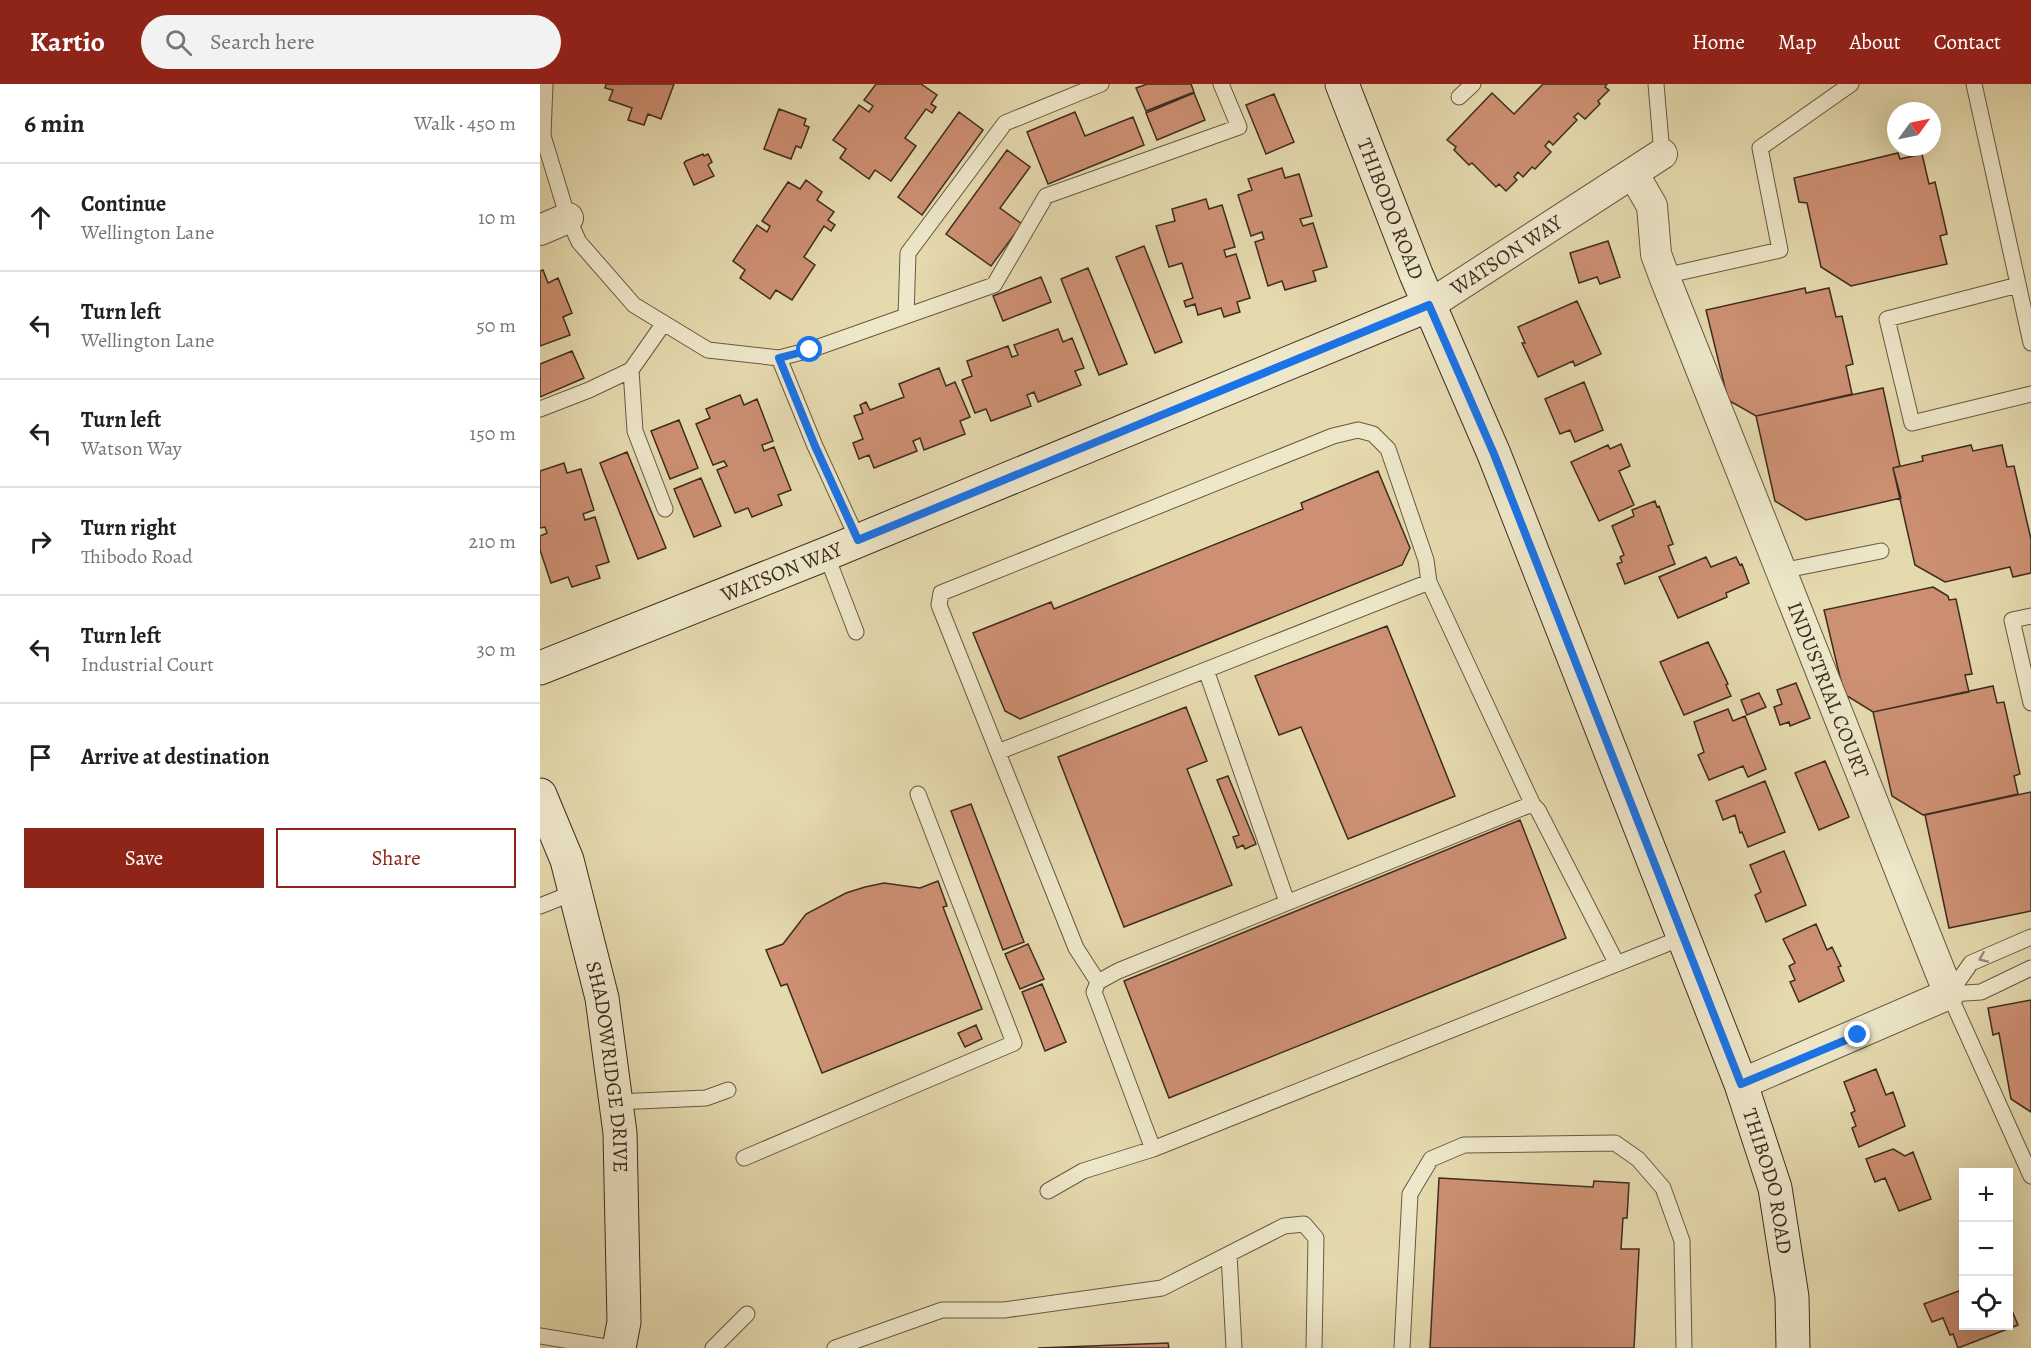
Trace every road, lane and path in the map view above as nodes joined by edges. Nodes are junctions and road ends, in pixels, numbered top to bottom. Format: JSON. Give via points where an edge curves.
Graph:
{"nodes":[{"id":1,"x":545,"y":84,"type":"edge"},
{"id":2,"x":1101,"y":84,"type":"edge"},
{"id":3,"x":1221,"y":84,"type":"edge"},
{"id":4,"x":1342,"y":84,"type":"edge"},
{"id":5,"x":1473,"y":84,"type":"edge"},
{"id":6,"x":1656,"y":84,"type":"edge"},
{"id":7,"x":1851,"y":84,"type":"edge"},
{"id":8,"x":1974,"y":84,"type":"edge"},
{"id":9,"x":1459,"y":97,"type":"dead end"},
{"id":10,"x":1662,"y":154,"type":"joint"},
{"id":11,"x":1633,"y":173,"type":"junction"},
{"id":12,"x":568,"y":218,"type":"junction"},
{"id":13,"x":540,"y":230,"type":"edge"},
{"id":14,"x":1664,"y":276,"type":"junction"},
{"id":15,"x":2018,"y":285,"type":"junction"},
{"id":16,"x":1429,"y":305,"type":"junction"},
{"id":17,"x":906,"y":316,"type":"junction"},
{"id":18,"x":664,"y":323,"type":"junction"},
{"id":19,"x":2031,"y":343,"type":"edge"},
{"id":20,"x":779,"y":358,"type":"junction"},
{"id":21,"x":631,"y":370,"type":"junction"},
{"id":22,"x":2031,"y":394,"type":"edge"},
{"id":23,"x":540,"y":409,"type":"edge"},
{"id":24,"x":665,"y":509,"type":"dead end"},
{"id":25,"x":858,"y":540,"type":"junction"},
{"id":26,"x":1881,"y":550,"type":"dead end"},
{"id":27,"x":826,"y":554,"type":"junction"},
{"id":28,"x":1781,"y":572,"type":"junction"},
{"id":29,"x":1429,"y":582,"type":"junction"},
{"id":30,"x":2031,"y":616,"type":"edge"},
{"id":31,"x":856,"y":632,"type":"dead end"},
{"id":32,"x":540,"y":668,"type":"edge"},
{"id":33,"x":1206,"y":670,"type":"junction"},
{"id":34,"x":2031,"y":703,"type":"edge"},
{"id":35,"x":998,"y":752,"type":"junction"},
{"id":36,"x":918,"y":794,"type":"dead end"},
{"id":37,"x":540,"y":795,"type":"edge"},
{"id":38,"x":1533,"y":805,"type":"junction"},
{"id":39,"x":575,"y":892,"type":"junction"},
{"id":40,"x":1287,"y":902,"type":"junction"},
{"id":41,"x":540,"y":906,"type":"edge"},
{"id":42,"x":1684,"y":937,"type":"junction"},
{"id":43,"x":2031,"y":937,"type":"edge"},
{"id":44,"x":1617,"y":964,"type":"junction"},
{"id":45,"x":2031,"y":968,"type":"edge"},
{"id":46,"x":1098,"y":982,"type":"junction"},
{"id":47,"x":1949,"y":994,"type":"junction"},
{"id":48,"x":1741,"y":1084,"type":"junction"},
{"id":49,"x":728,"y":1090,"type":"dead end"},
{"id":50,"x":616,"y":1102,"type":"junction"},
{"id":51,"x":1153,"y":1149,"type":"junction"},
{"id":52,"x":744,"y":1158,"type":"dead end"},
{"id":53,"x":2031,"y":1176,"type":"edge"},
{"id":54,"x":1048,"y":1191,"type":"dead end"},
{"id":55,"x":1229,"y":1254,"type":"junction"},
{"id":56,"x":747,"y":1314,"type":"dead end"},
{"id":57,"x":540,"y":1336,"type":"edge"},
{"id":58,"x":612,"y":1348,"type":"edge"},
{"id":59,"x":620,"y":1348,"type":"edge"},
{"id":60,"x":713,"y":1348,"type":"edge"},
{"id":61,"x":835,"y":1348,"type":"edge"},
{"id":62,"x":1234,"y":1348,"type":"edge"},
{"id":63,"x":1314,"y":1348,"type":"edge"},
{"id":64,"x":1402,"y":1348,"type":"edge"},
{"id":65,"x":1684,"y":1348,"type":"edge"},
{"id":66,"x":1793,"y":1348,"type":"edge"}],
"edges":[{"from":1,"to":12,"type":"lane","via":[[543,136]]},
{"from":2,"to":17,"type":"lane","via":[[1005,123],[908,253]]},
{"from":3,"to":17,"type":"lane","via":[[1239,127],[1046,196],[994,285]]},
{"from":4,"to":16,"type":"street","name":"THIBODO ROAD"},
{"from":5,"to":9,"type":"lane"},
{"from":6,"to":10,"type":"lane"},
{"from":7,"to":14,"type":"lane","via":[[1760,148],[1780,250]]},
{"from":8,"to":15,"type":"lane"},
{"from":10,"to":11,"type":"street","name":"WATSON WAY"},
{"from":11,"to":14,"type":"street","name":"INDUSTRIAL COURT","via":[[1652,206],[1656,254]]},
{"from":11,"to":16,"type":"street","name":"WATSON WAY"},
{"from":12,"to":13,"type":"street"},
{"from":12,"to":18,"type":"lane","via":[[579,242],[634,305]]},
{"from":14,"to":28,"type":"street","name":"INDUSTRIAL COURT"},
{"from":15,"to":19,"type":"lane"},
{"from":15,"to":22,"type":"lane","via":[[1887,319],[1912,423]]},
{"from":16,"to":25,"type":"street","name":"WATSON WAY"},
{"from":16,"to":42,"type":"street","name":"THIBODO ROAD","via":[[1494,454]]},
{"from":17,"to":20,"type":"lane"},
{"from":18,"to":20,"type":"lane","via":[[708,350]]},
{"from":18,"to":21,"type":"lane"},
{"from":20,"to":25,"type":"lane"},
{"from":21,"to":23,"type":"lane"},
{"from":21,"to":24,"type":"lane","via":[[636,432]]},
{"from":25,"to":27,"type":"street","name":"WATSON WAY"},
{"from":26,"to":28,"type":"lane"},
{"from":27,"to":31,"type":"lane"},
{"from":27,"to":32,"type":"street","name":"WATSON WAY"},
{"from":28,"to":47,"type":"street","name":"INDUSTRIAL COURT"},
{"from":29,"to":33,"type":"lane"},
{"from":29,"to":35,"type":"lane","via":[[1426,560],[1389,449],[1373,434],[1358,430],[1333,435],[941,594],[939,605]]},
{"from":29,"to":38,"type":"lane"},
{"from":30,"to":34,"type":"lane","via":[[2012,620]]},
{"from":33,"to":35,"type":"lane"},
{"from":33,"to":40,"type":"lane"},
{"from":35,"to":46,"type":"lane","via":[[1076,948]]},
{"from":36,"to":52,"type":"lane","via":[[1014,1043]]},
{"from":37,"to":39,"type":"street","name":"SHADOWRIDGE DRIVE","via":[[567,860]]},
{"from":38,"to":40,"type":"lane"},
{"from":38,"to":44,"type":"lane"},
{"from":39,"to":41,"type":"lane"},
{"from":39,"to":50,"type":"street","name":"SHADOWRIDGE DRIVE","via":[[602,998]]},
{"from":40,"to":46,"type":"lane"},
{"from":42,"to":44,"type":"lane"},
{"from":42,"to":48,"type":"street","name":"THIBODO ROAD"},
{"from":43,"to":47,"type":"lane","one_way":true,"via":[[1971,963]]},
{"from":44,"to":51,"type":"lane"},
{"from":45,"to":47,"type":"lane","via":[[1981,992]]},
{"from":46,"to":51,"type":"lane","via":[[1094,992]]},
{"from":47,"to":48,"type":"street"},
{"from":47,"to":53,"type":"lane"},
{"from":48,"to":66,"type":"street","name":"THIBODO ROAD","via":[[1775,1188],[1792,1297]]},
{"from":49,"to":50,"type":"lane","via":[[706,1098]]},
{"from":50,"to":59,"type":"street","name":"SHADOWRIDGE DRIVE","via":[[623,1310]]},
{"from":51,"to":54,"type":"lane","via":[[1083,1171]]},
{"from":55,"to":61,"type":"lane","via":[[1162,1288],[1004,1310],[942,1310]]},
{"from":55,"to":62,"type":"lane"},
{"from":55,"to":63,"type":"lane","via":[[1284,1226],[1304,1224],[1316,1238]]},
{"from":56,"to":60,"type":"lane"},
{"from":57,"to":58,"type":"lane"},
{"from":64,"to":65,"type":"lane","via":[[1410,1194],[1431,1159],[1464,1145],[1615,1143],[1638,1159],[1663,1188],[1682,1241]]}]}
